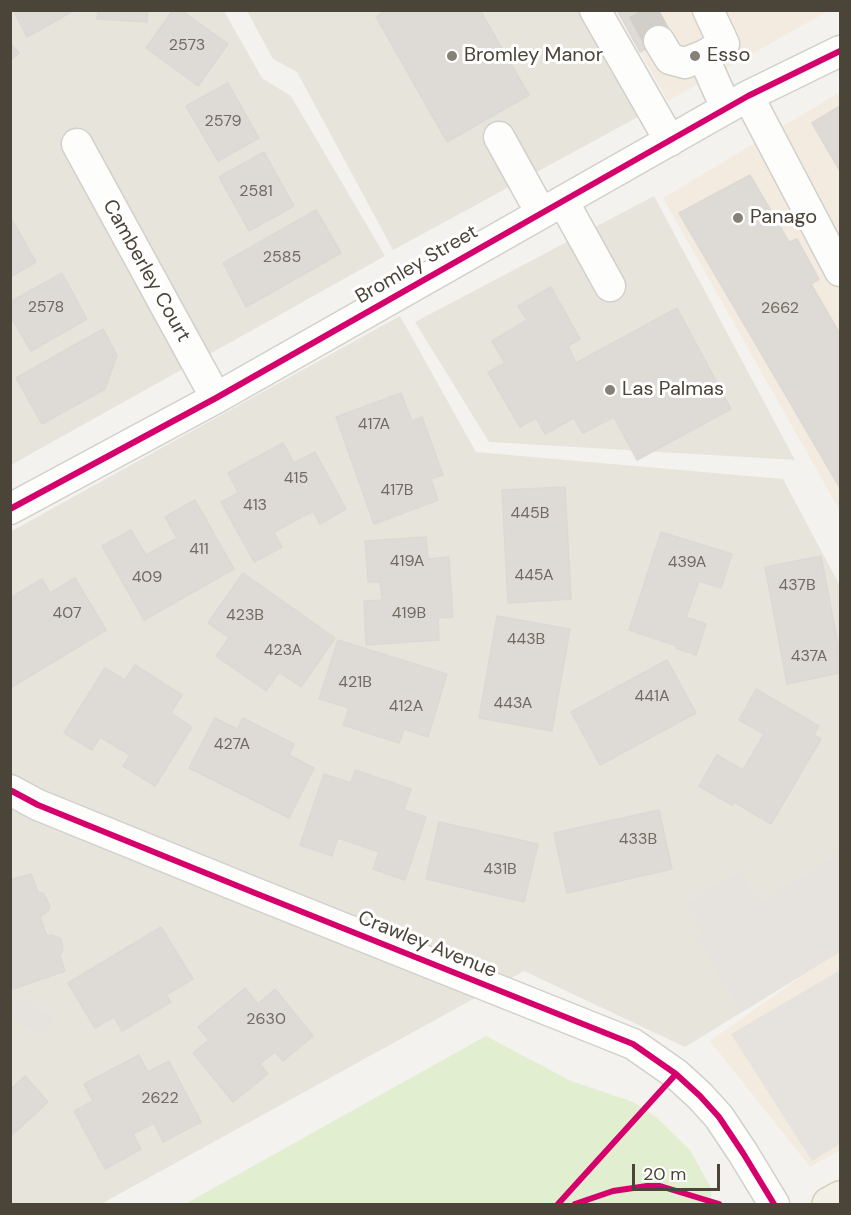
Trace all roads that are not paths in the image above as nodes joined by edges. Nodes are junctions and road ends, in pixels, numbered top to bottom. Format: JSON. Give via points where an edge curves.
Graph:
{"nodes":[{"id":1,"x":595,"y":10,"type":"edge"},
{"id":2,"x":708,"y":10,"type":"edge"},
{"id":3,"x":659,"y":41,"type":"tunnel mouth"},
{"id":4,"x":840,"y":51,"type":"edge"},
{"id":5,"x":702,"y":56,"type":"junction"},
{"id":6,"x":737,"y":102,"type":"junction"},
{"id":7,"x":499,"y":136,"type":"dead end"},
{"id":8,"x":669,"y":141,"type":"junction"},
{"id":9,"x":77,"y":144,"type":"dead end"},
{"id":10,"x":552,"y":207,"type":"junction"},
{"id":11,"x":840,"y":271,"type":"edge"},
{"id":12,"x":610,"y":286,"type":"dead end"},
{"id":13,"x":216,"y":398,"type":"junction"},
{"id":14,"x":10,"y":509,"type":"edge"},
{"id":15,"x":10,"y":790,"type":"edge"},
{"id":16,"x":840,"y":1198,"type":"edge"},
{"id":17,"x":774,"y":1204,"type":"edge"},
{"id":18,"x":829,"y":1204,"type":"edge"}],
"edges":[{"from":1,"to":8,"type":"street"},
{"from":2,"to":5,"type":"street","via":[[724,44]]},
{"from":3,"to":5,"type":"street","via":[[670,59],[685,63]]},
{"from":4,"to":6,"type":"street","name":"Bromley Street"},
{"from":5,"to":6,"type":"street"},
{"from":6,"to":8,"type":"street","name":"Bromley Street"},
{"from":6,"to":11,"type":"street"},
{"from":7,"to":10,"type":"street"},
{"from":8,"to":10,"type":"street","name":"Bromley Street"},
{"from":9,"to":13,"type":"street","name":"Camberley Court"},
{"from":10,"to":12,"type":"street"},
{"from":10,"to":13,"type":"street","name":"Bromley Street"},
{"from":13,"to":14,"type":"street","name":"Bromley Street"},
{"from":15,"to":17,"type":"street","name":"Crawley Avenue","via":[[38,805],[633,1044],[676,1074],[719,1117]]},
{"from":16,"to":18,"type":"main road"}]}
